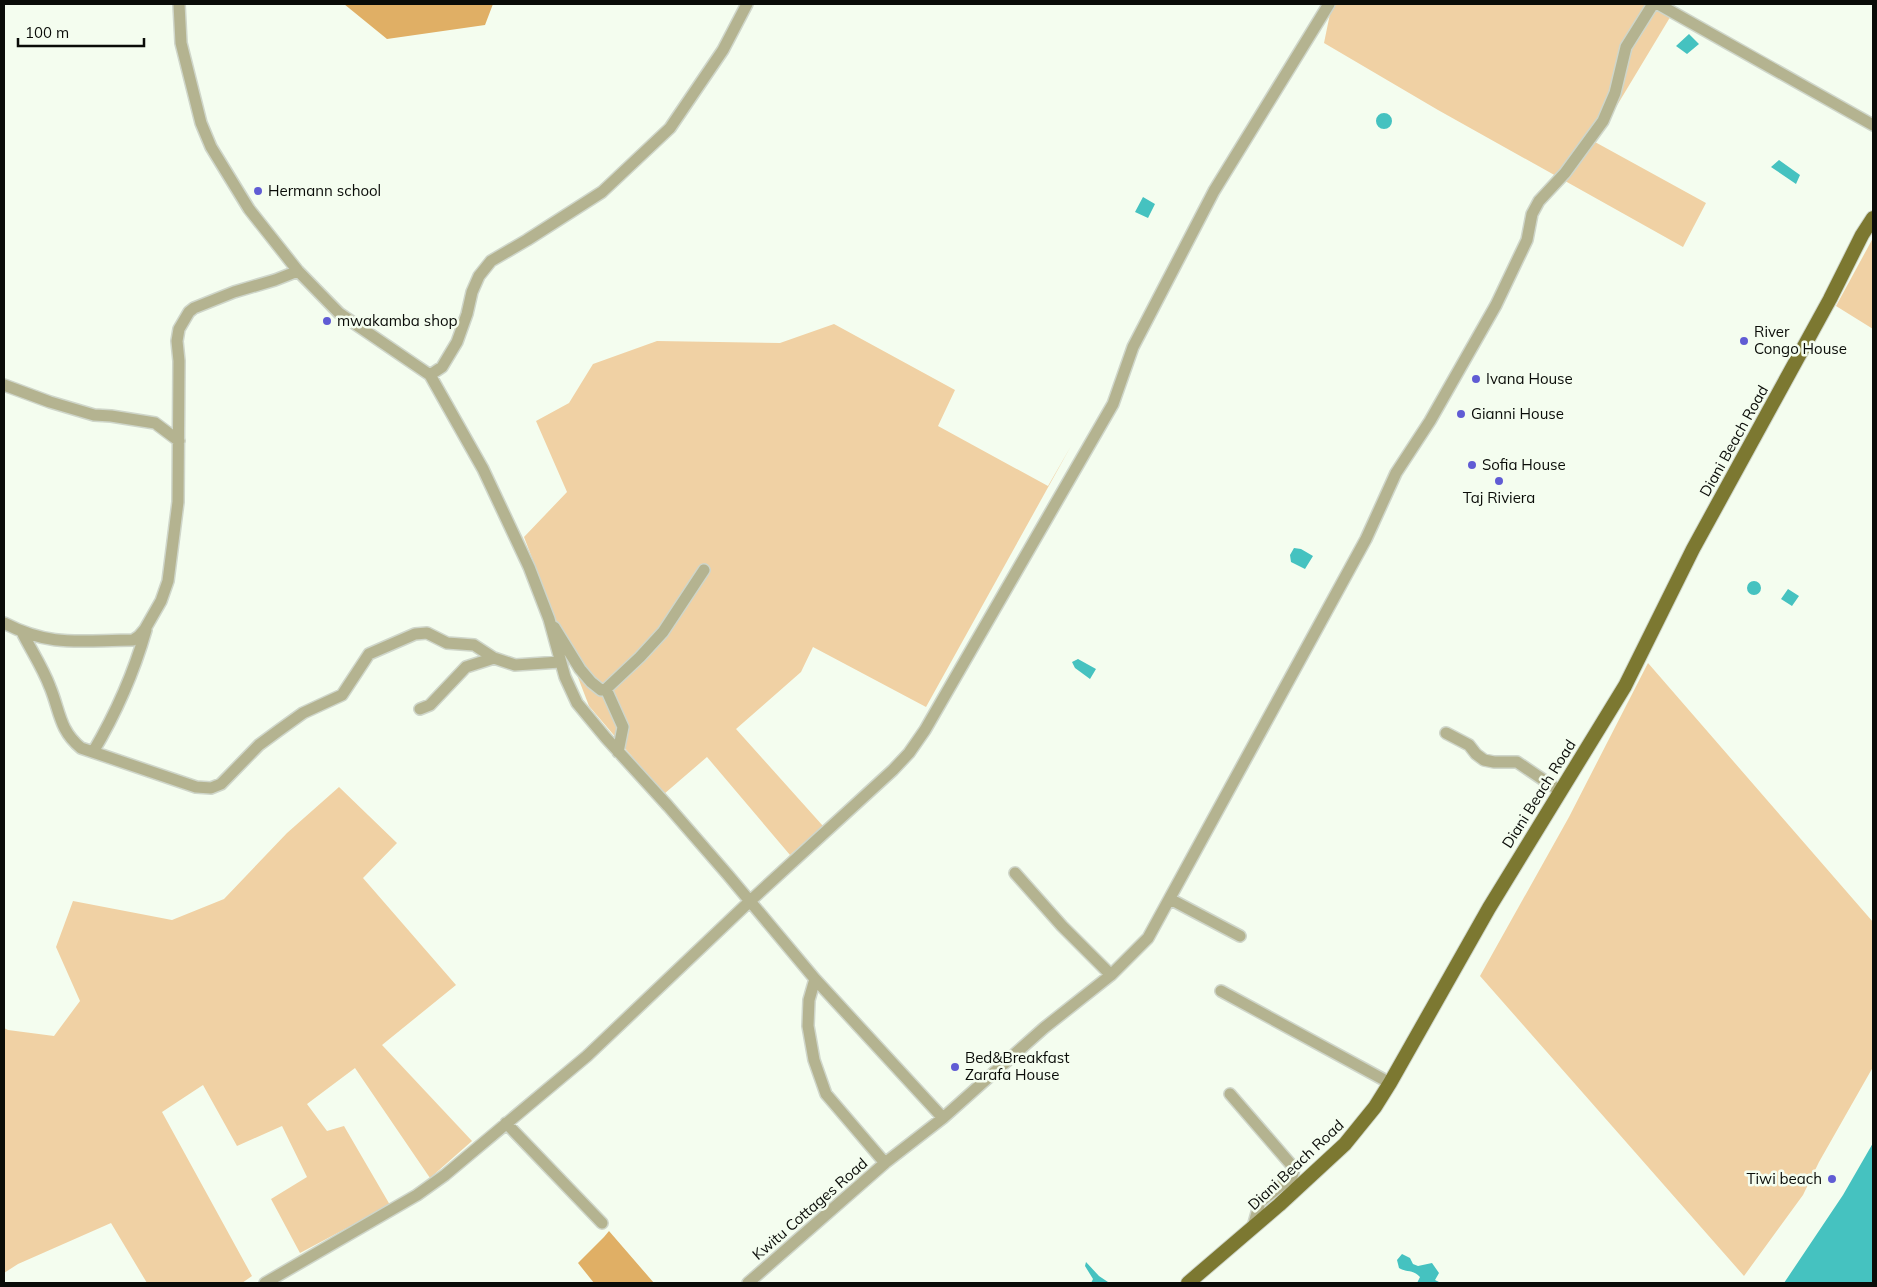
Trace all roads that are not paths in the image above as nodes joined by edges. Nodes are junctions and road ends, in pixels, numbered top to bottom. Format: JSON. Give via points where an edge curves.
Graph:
{"nodes":[{"id":1,"x":179,"y":4,"type":"edge"},
{"id":2,"x":746,"y":4,"type":"edge"},
{"id":3,"x":1329,"y":4,"type":"edge"},
{"id":4,"x":1653,"y":4,"type":"edge"},
{"id":5,"x":1658,"y":4,"type":"edge"},
{"id":6,"x":1873,"y":125,"type":"edge"},
{"id":7,"x":1873,"y":218,"type":"edge"},
{"id":8,"x":298,"y":271,"type":"junction"},
{"id":9,"x":430,"y":375,"type":"junction"},
{"id":10,"x":4,"y":385,"type":"edge"},
{"id":11,"x":179,"y":441,"type":"junction"},
{"id":12,"x":704,"y":570,"type":"dead end"},
{"id":13,"x":548,"y":619,"type":"junction"},
{"id":14,"x":4,"y":623,"type":"edge"},
{"id":15,"x":148,"y":624,"type":"junction"},
{"id":16,"x":22,"y":632,"type":"junction"},
{"id":17,"x":494,"y":658,"type":"junction"},
{"id":18,"x":560,"y":662,"type":"junction"},
{"id":19,"x":606,"y":689,"type":"junction"},
{"id":20,"x":420,"y":709,"type":"dead end"},
{"id":21,"x":1446,"y":733,"type":"dead end"},
{"id":22,"x":93,"y":752,"type":"junction"},
{"id":23,"x":618,"y":752,"type":"junction"},
{"id":24,"x":1560,"y":791,"type":"junction"},
{"id":25,"x":1016,"y":873,"type":"dead end"},
{"id":26,"x":1170,"y":899,"type":"junction"},
{"id":27,"x":749,"y":902,"type":"junction"},
{"id":28,"x":1240,"y":936,"type":"dead end"},
{"id":29,"x":1111,"y":975,"type":"junction"},
{"id":30,"x":814,"y":979,"type":"junction"},
{"id":31,"x":1221,"y":991,"type":"dead end"},
{"id":32,"x":1390,"y":1083,"type":"junction"},
{"id":33,"x":1230,"y":1094,"type":"dead end"},
{"id":34,"x":943,"y":1118,"type":"junction"},
{"id":35,"x":506,"y":1123,"type":"junction"},
{"id":36,"x":882,"y":1159,"type":"junction"},
{"id":37,"x":602,"y":1223,"type":"dead end"},
{"id":38,"x":1253,"y":1227,"type":"junction"},
{"id":39,"x":265,"y":1283,"type":"edge"},
{"id":40,"x":748,"y":1283,"type":"edge"},
{"id":41,"x":1188,"y":1283,"type":"edge"}],
"edges":[{"from":1,"to":8,"type":"street","via":[[181,43],[205,135],[249,209]]},
{"from":2,"to":9,"type":"street","via":[[724,50],[670,128],[602,192],[491,262],[479,276],[457,342],[442,367]]},
{"from":3,"to":27,"type":"street","via":[[1214,191],[1133,346],[1113,404],[918,741],[893,770]]},
{"from":4,"to":26,"type":"street","name":"Kwitu Cottages Road","via":[[1626,47],[1615,93],[1603,121],[1565,173],[1539,200],[1532,214],[1527,240],[1496,305],[1430,421],[1396,473],[1366,539]]},
{"from":5,"to":6,"type":"street"},
{"from":7,"to":24,"type":"main road","name":"Diani Beach Road","via":[[1693,549],[1625,686]]},
{"from":8,"to":9,"type":"street","via":[[339,313]]},
{"from":8,"to":11,"type":"street","via":[[215,299],[189,312],[179,329],[177,341]]},
{"from":9,"to":13,"type":"street","via":[[484,469],[529,568]]},
{"from":10,"to":11,"type":"street","via":[[94,416],[155,423]]},
{"from":11,"to":15,"type":"street","via":[[178,502],[168,581],[162,600]]},
{"from":12,"to":19,"type":"street","via":[[664,632]]},
{"from":13,"to":18,"type":"street"},
{"from":13,"to":19,"type":"street","via":[[591,682],[601,690]]},
{"from":14,"to":16,"type":"street"},
{"from":15,"to":16,"type":"street","via":[[133,640],[60,641]]},
{"from":15,"to":22,"type":"street","via":[[130,675]]},
{"from":16,"to":22,"type":"street","via":[[50,687],[62,725],[71,740]]},
{"from":17,"to":18,"type":"street","via":[[515,665]]},
{"from":17,"to":20,"type":"street","via":[[466,667],[430,706]]},
{"from":17,"to":22,"type":"street","via":[[474,645],[447,643],[427,633],[415,634],[369,654],[342,695],[303,713],[259,745],[221,784],[211,788],[196,787]]},
{"from":18,"to":23,"type":"street","via":[[577,703]]},
{"from":19,"to":23,"type":"street","via":[[623,727]]},
{"from":21,"to":24,"type":"street","via":[[1469,745],[1484,760],[1517,762]]},
{"from":23,"to":27,"type":"street"},
{"from":24,"to":32,"type":"main road","name":"Diani Beach Road"},
{"from":25,"to":29,"type":"street"},
{"from":26,"to":28,"type":"street"},
{"from":26,"to":29,"type":"street","name":"Kwitu Cottages Road","via":[[1148,938]]},
{"from":27,"to":30,"type":"street"},
{"from":27,"to":35,"type":"street","via":[[587,1056]]},
{"from":29,"to":34,"type":"street","name":"Kwitu Cottages Road","via":[[1044,1028]]},
{"from":30,"to":34,"type":"street"},
{"from":30,"to":36,"type":"street","via":[[808,1026],[814,1060],[826,1094]]},
{"from":31,"to":32,"type":"street"},
{"from":32,"to":38,"type":"main road","name":"Diani Beach Road","via":[[1345,1144]]},
{"from":33,"to":38,"type":"street","via":[[1294,1168],[1292,1177],[1260,1202]]},
{"from":34,"to":36,"type":"street","name":"Kwitu Cottages Road"},
{"from":35,"to":37,"type":"street"},
{"from":35,"to":39,"type":"street","via":[[417,1195]]},
{"from":36,"to":40,"type":"street","name":"Kwitu Cottages Road"},
{"from":38,"to":41,"type":"main road","name":"Diani Beach Road"}]}
